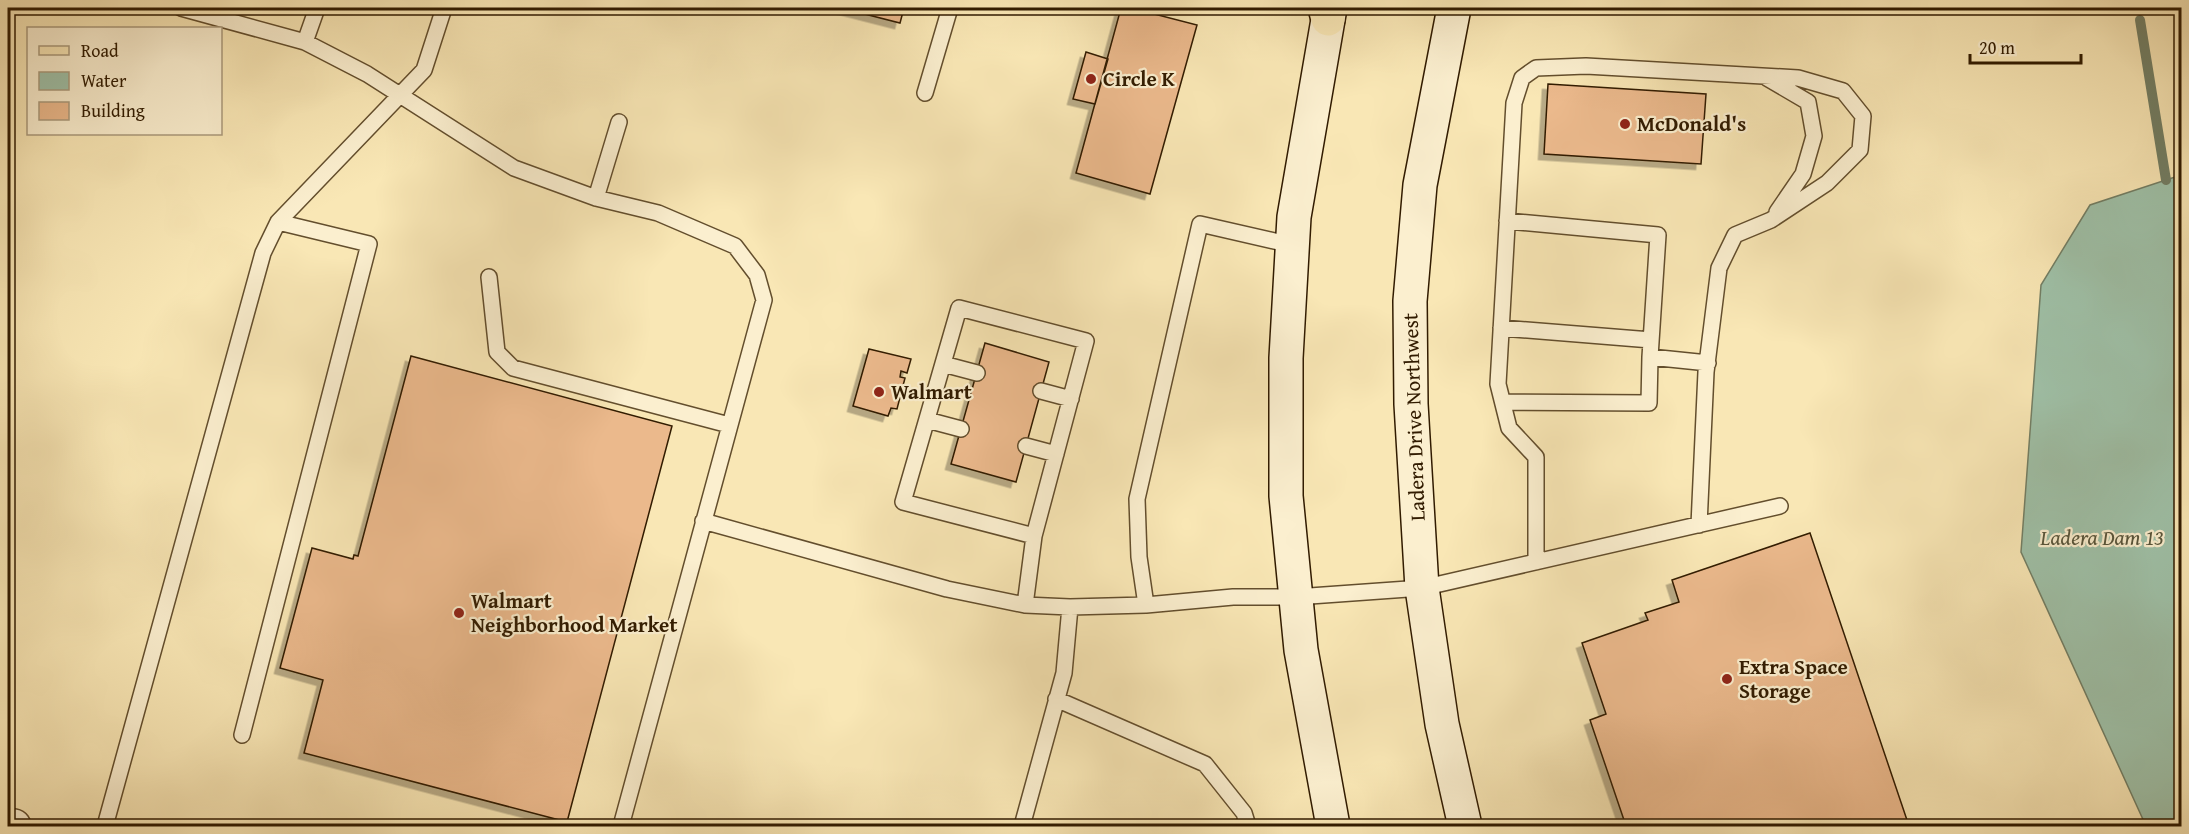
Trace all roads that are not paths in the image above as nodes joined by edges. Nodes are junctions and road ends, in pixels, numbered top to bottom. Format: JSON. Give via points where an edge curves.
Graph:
{"nodes":[{"id":1,"x":181,"y":8,"type":"edge"},
{"id":2,"x":317,"y":8,"type":"edge"},
{"id":3,"x":444,"y":8,"type":"edge"},
{"id":4,"x":950,"y":8,"type":"edge"},
{"id":5,"x":1454,"y":8,"type":"edge"},
{"id":6,"x":1327,"y":11,"type":"edge"},
{"id":7,"x":305,"y":42,"type":"junction"},
{"id":8,"x":1763,"y":76,"type":"junction"},
{"id":9,"x":925,"y":93,"type":"dead end"},
{"id":10,"x":400,"y":95,"type":"junction"},
{"id":11,"x":618,"y":122,"type":"dead end"},
{"id":12,"x":596,"y":198,"type":"junction"},
{"id":13,"x":1771,"y":219,"type":"junction"},
{"id":14,"x":1507,"y":221,"type":"junction"},
{"id":15,"x":278,"y":222,"type":"junction"},
{"id":16,"x":1292,"y":245,"type":"junction"},
{"id":17,"x":489,"y":278,"type":"dead end"},
{"id":18,"x":1502,"y":328,"type":"junction"},
{"id":19,"x":1651,"y":340,"type":"junction"},
{"id":20,"x":1650,"y":357,"type":"junction"},
{"id":21,"x":1708,"y":363,"type":"junction"},
{"id":22,"x":943,"y":364,"type":"junction"},
{"id":23,"x":976,"y":373,"type":"dead end"},
{"id":24,"x":1041,"y":391,"type":"dead end"},
{"id":25,"x":1071,"y":399,"type":"junction"},
{"id":26,"x":1503,"y":402,"type":"junction"},
{"id":27,"x":927,"y":420,"type":"junction"},
{"id":28,"x":729,"y":425,"type":"junction"},
{"id":29,"x":961,"y":429,"type":"dead end"},
{"id":30,"x":1026,"y":446,"type":"dead end"},
{"id":31,"x":1056,"y":454,"type":"junction"},
{"id":32,"x":1780,"y":506,"type":"dead end"},
{"id":33,"x":703,"y":521,"type":"junction"},
{"id":34,"x":1699,"y":525,"type":"junction"},
{"id":35,"x":1034,"y":536,"type":"junction"},
{"id":36,"x":1536,"y":562,"type":"junction"},
{"id":37,"x":1422,"y":588,"type":"junction"},
{"id":38,"x":1296,"y":597,"type":"junction"},
{"id":39,"x":1025,"y":605,"type":"junction"},
{"id":40,"x":1146,"y":605,"type":"junction"},
{"id":41,"x":1070,"y":607,"type":"junction"},
{"id":42,"x":1056,"y":699,"type":"junction"},
{"id":43,"x":242,"y":735,"type":"dead end"},
{"id":44,"x":8,"y":825,"type":"edge"},
{"id":45,"x":14,"y":826,"type":"edge"},
{"id":46,"x":105,"y":826,"type":"edge"},
{"id":47,"x":621,"y":826,"type":"edge"},
{"id":48,"x":1022,"y":826,"type":"edge"},
{"id":49,"x":1248,"y":826,"type":"edge"},
{"id":50,"x":1333,"y":826,"type":"edge"},
{"id":51,"x":1465,"y":826,"type":"edge"}],
"edges":[{"from":1,"to":7,"type":"lane"},
{"from":2,"to":7,"type":"lane"},
{"from":3,"to":10,"type":"lane","via":[[424,70]]},
{"from":4,"to":9,"type":"lane"},
{"from":5,"to":37,"type":"main road","name":"Ladera Drive Northwest","via":[[1420,185],[1410,301],[1411,404]]},
{"from":6,"to":16,"type":"main road"},
{"from":7,"to":10,"type":"lane"},
{"from":8,"to":13,"type":"lane","via":[[1808,102],[1814,136],[1803,174]]},
{"from":8,"to":13,"type":"lane","via":[[1798,78],[1843,91],[1863,116],[1860,150],[1827,183]]},
{"from":8,"to":14,"type":"lane","via":[[1586,66],[1536,68],[1522,78],[1514,103]]},
{"from":10,"to":12,"type":"lane","via":[[514,168]]},
{"from":10,"to":15,"type":"lane"},
{"from":11,"to":12,"type":"lane"},
{"from":12,"to":28,"type":"lane","via":[[658,213],[735,246],[758,276],[764,300]]},
{"from":13,"to":21,"type":"lane","via":[[1735,235],[1719,268]]},
{"from":14,"to":18,"type":"lane"},
{"from":14,"to":19,"type":"lane","via":[[1658,235]]},
{"from":15,"to":43,"type":"lane","via":[[369,244]]},
{"from":15,"to":46,"type":"lane","via":[[264,252]]},
{"from":16,"to":38,"type":"main road","via":[[1286,358],[1286,496]]},
{"from":16,"to":40,"type":"lane","via":[[1200,224],[1137,499]]},
{"from":17,"to":28,"type":"lane","via":[[497,352],[513,368]]},
{"from":18,"to":19,"type":"lane"},
{"from":18,"to":26,"type":"lane","via":[[1498,384]]},
{"from":19,"to":20,"type":"lane"},
{"from":20,"to":21,"type":"lane"},
{"from":20,"to":26,"type":"lane","via":[[1649,403]]},
{"from":21,"to":34,"type":"lane"},
{"from":22,"to":23,"type":"lane"},
{"from":22,"to":25,"type":"lane","via":[[959,308],[1086,341]]},
{"from":22,"to":27,"type":"lane"},
{"from":24,"to":25,"type":"lane"},
{"from":25,"to":31,"type":"lane"},
{"from":26,"to":36,"type":"lane","via":[[1509,428],[1536,456]]},
{"from":27,"to":29,"type":"lane"},
{"from":27,"to":35,"type":"lane","via":[[903,502]]},
{"from":28,"to":33,"type":"lane"},
{"from":30,"to":31,"type":"lane"},
{"from":31,"to":35,"type":"lane"},
{"from":32,"to":34,"type":"lane"},
{"from":33,"to":39,"type":"lane","via":[[946,589]]},
{"from":33,"to":47,"type":"lane"},
{"from":34,"to":36,"type":"lane"},
{"from":35,"to":39,"type":"lane"},
{"from":36,"to":37,"type":"lane"},
{"from":37,"to":38,"type":"lane"},
{"from":37,"to":51,"type":"main road","name":"Ladera Drive Northwest","via":[[1442,724]]},
{"from":38,"to":40,"type":"lane","via":[[1233,597]]},
{"from":38,"to":50,"type":"main road","via":[[1300,650]]},
{"from":39,"to":41,"type":"lane"},
{"from":40,"to":41,"type":"lane"},
{"from":41,"to":42,"type":"lane","via":[[1064,673]]},
{"from":42,"to":48,"type":"lane"},
{"from":42,"to":49,"type":"lane","via":[[1205,764],[1244,813]]},
{"from":44,"to":45,"type":"main road"}]}
